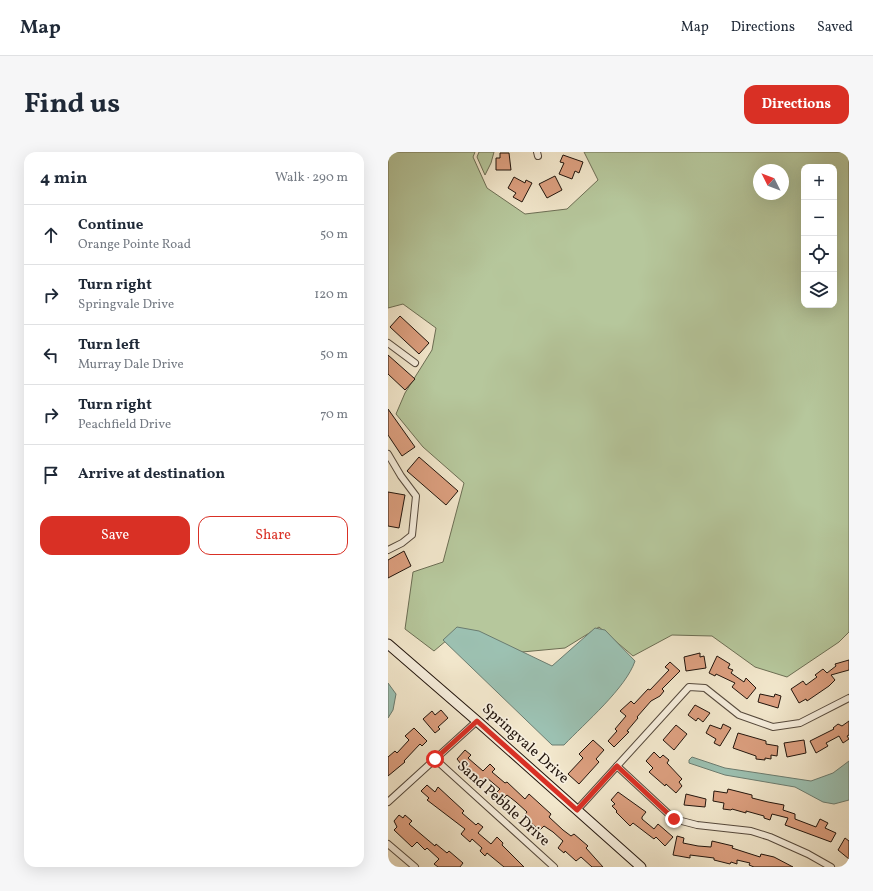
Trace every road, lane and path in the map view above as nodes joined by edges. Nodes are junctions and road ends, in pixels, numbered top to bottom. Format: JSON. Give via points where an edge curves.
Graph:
{"nodes":[{"id":1,"x":388,"y":342,"type":"edge"},
{"id":2,"x":415,"y":363,"type":"dead end"},
{"id":3,"x":388,"y":454,"type":"edge"},
{"id":4,"x":388,"y":550,"type":"edge"},
{"id":5,"x":388,"y":644,"type":"edge"},
{"id":6,"x":849,"y":698,"type":"edge"},
{"id":7,"x":477,"y":721,"type":"junction"},
{"id":8,"x":435,"y":759,"type":"junction"},
{"id":9,"x":617,"y":766,"type":"junction"},
{"id":10,"x":388,"y":802,"type":"edge"},
{"id":11,"x":577,"y":810,"type":"junction"},
{"id":12,"x":388,"y":844,"type":"edge"},
{"id":13,"x":414,"y":867,"type":"edge"},
{"id":14,"x":554,"y":867,"type":"edge"},
{"id":15,"x":641,"y":867,"type":"edge"},
{"id":16,"x":831,"y":867,"type":"edge"}],
"edges":[{"from":1,"to":2,"type":"street"},
{"from":3,"to":4,"type":"street","via":[[416,496],[412,535]]},
{"from":5,"to":7,"type":"street","name":"Springvale Drive"},
{"from":6,"to":9,"type":"street","via":[[800,723],[773,727],[739,715],[705,688],[689,687]]},
{"from":7,"to":8,"type":"street"},
{"from":7,"to":11,"type":"street","name":"Springvale Drive"},
{"from":8,"to":10,"type":"street"},
{"from":8,"to":14,"type":"street","name":"Sand Pebble Drive"},
{"from":9,"to":11,"type":"street"},
{"from":9,"to":16,"type":"street","via":[[674,819],[770,836]]},
{"from":11,"to":15,"type":"street","name":"Springvale Drive"},
{"from":12,"to":13,"type":"street"}]}
